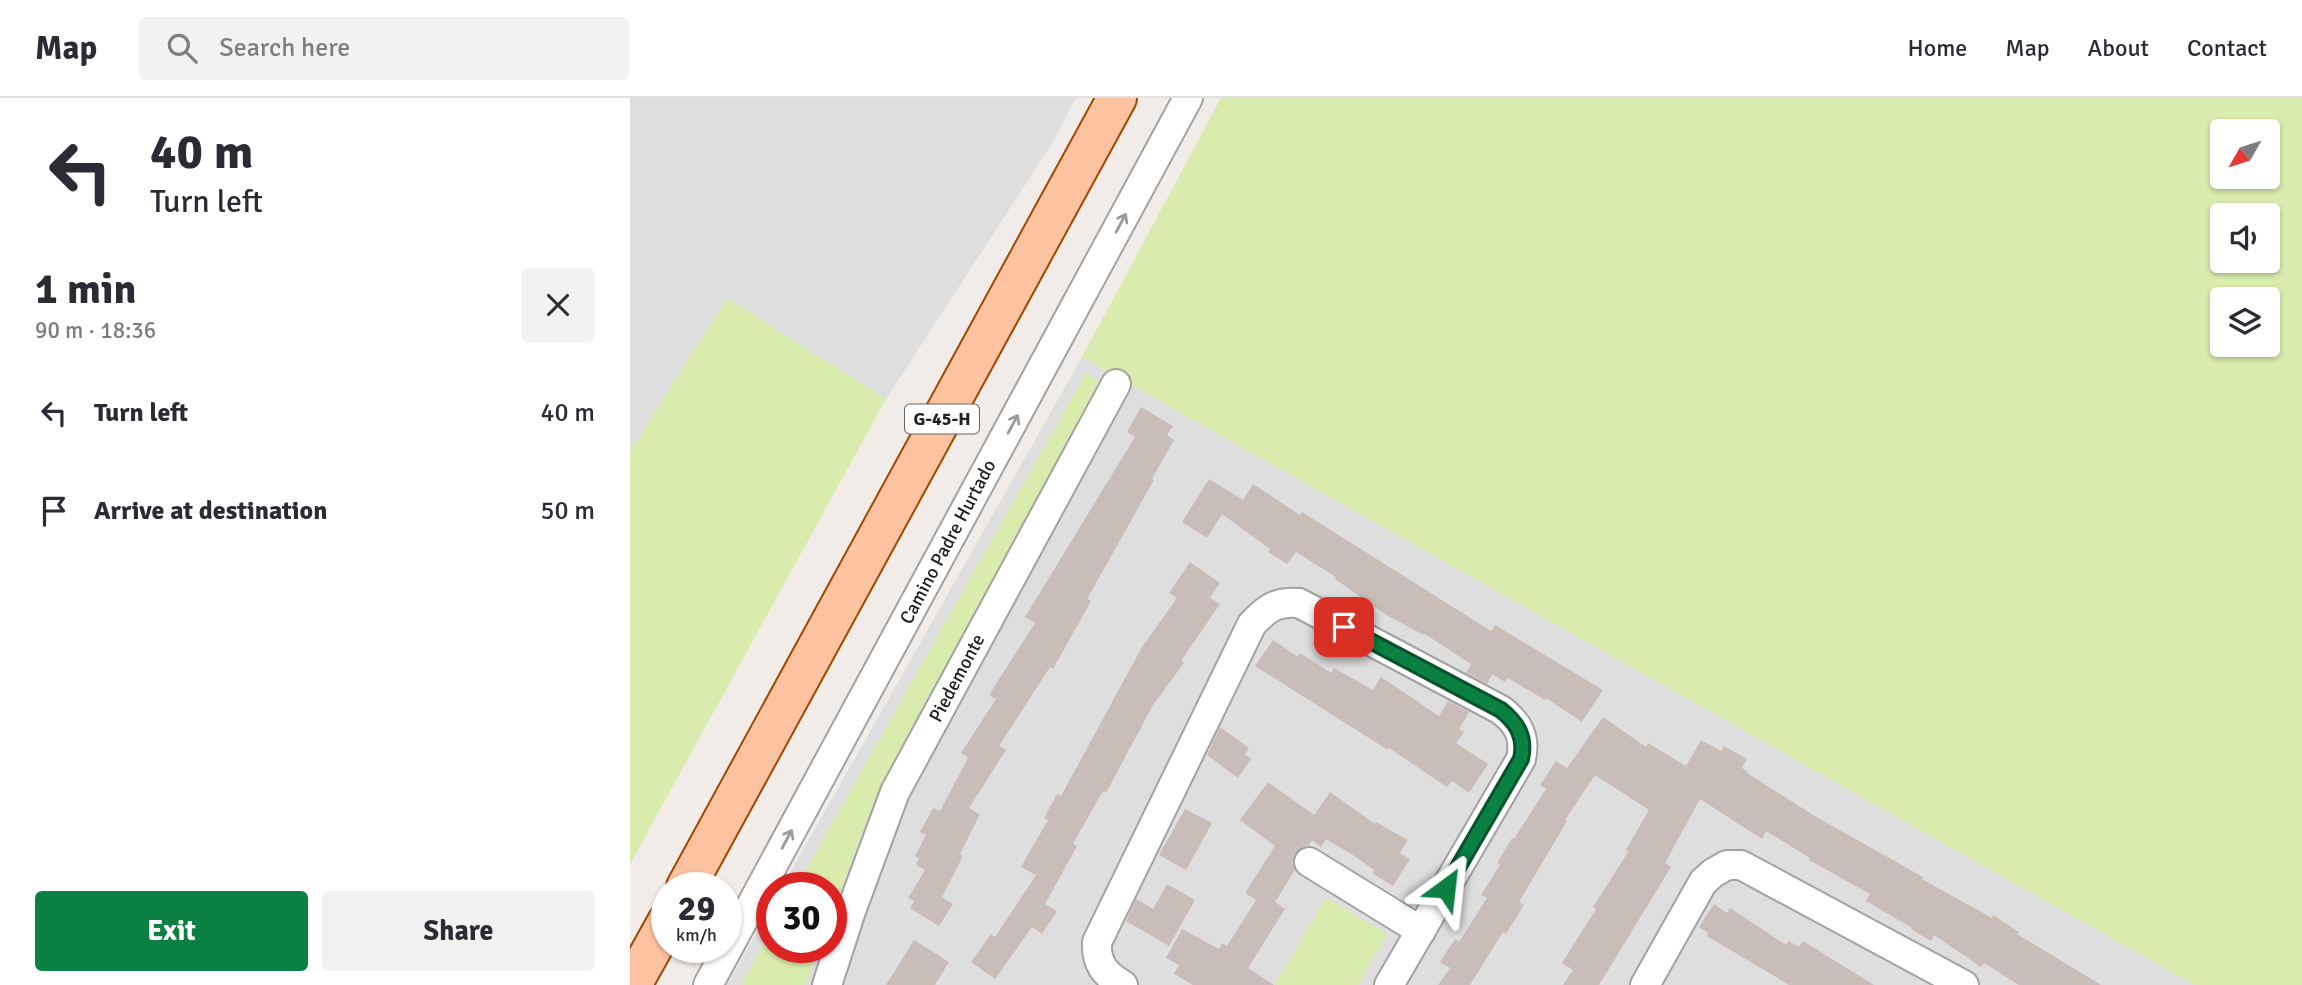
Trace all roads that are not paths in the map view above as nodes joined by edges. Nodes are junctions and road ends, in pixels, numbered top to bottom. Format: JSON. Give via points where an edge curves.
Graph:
{"nodes":[{"id":1,"x":1117,"y":98,"type":"edge"},
{"id":2,"x":1188,"y":98,"type":"edge"},
{"id":3,"x":1116,"y":384,"type":"dead end"},
{"id":4,"x":1309,"y":862,"type":"dead end"},
{"id":5,"x":694,"y":872,"type":"edge"},
{"id":6,"x":1421,"y":930,"type":"junction"},
{"id":7,"x":651,"y":952,"type":"edge"},
{"id":8,"x":633,"y":985,"type":"edge"},
{"id":9,"x":708,"y":985,"type":"edge"},
{"id":10,"x":827,"y":985,"type":"edge"},
{"id":11,"x":1123,"y":985,"type":"edge"},
{"id":12,"x":1389,"y":985,"type":"edge"},
{"id":13,"x":1645,"y":985,"type":"edge"},
{"id":14,"x":1964,"y":985,"type":"edge"}],
"edges":[{"from":1,"to":5,"type":"main road","number":"G-45-H"},
{"from":9,"to":2,"type":"street","name":"Camino Padre Hurtado","one_way":true},
{"from":3,"to":10,"type":"street","name":"Piedemonte","via":[[895,792]]},
{"from":4,"to":6,"type":"street"},
{"from":6,"to":11,"type":"street","via":[[1521,759],[1521,735],[1501,710],[1299,603],[1284,602],[1272,606],[1252,624],[1097,942],[1099,964]]},
{"from":6,"to":12,"type":"street"},
{"from":7,"to":8,"type":"main road"},
{"from":13,"to":14,"type":"street","via":[[1703,882],[1735,864]]}]}
